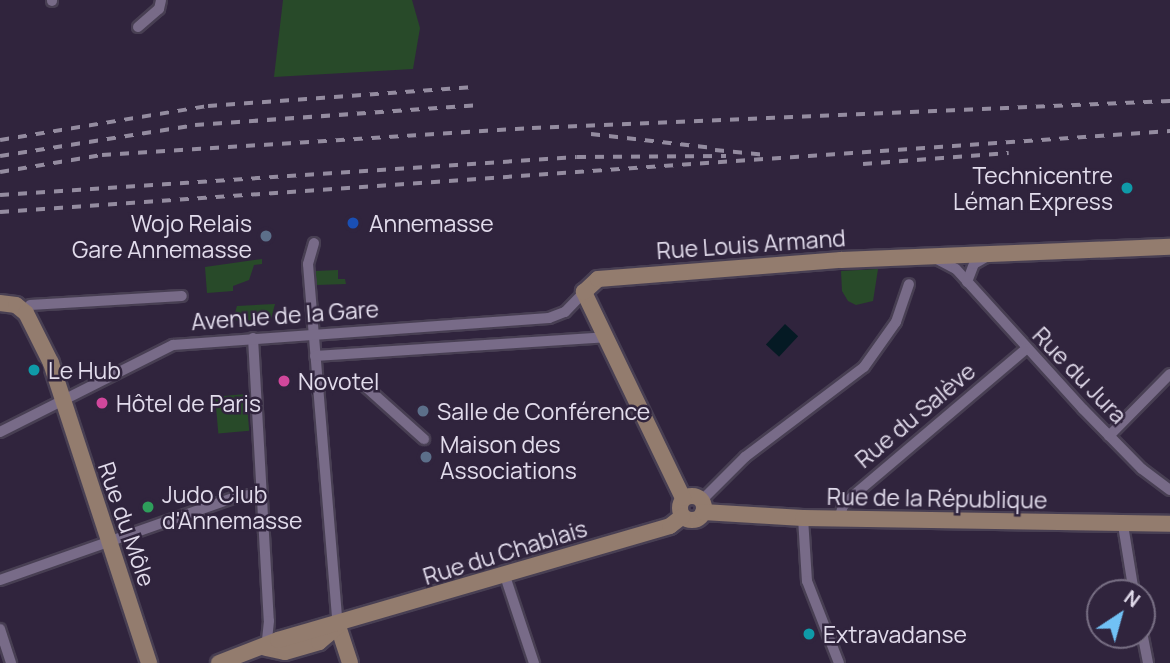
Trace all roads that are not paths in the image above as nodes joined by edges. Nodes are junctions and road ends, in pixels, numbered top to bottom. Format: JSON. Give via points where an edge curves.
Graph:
{"nodes":[{"id":1,"x":160,"y":0,"type":"edge"},
{"id":2,"x":138,"y":27,"type":"dead end"},
{"id":3,"x":314,"y":243,"type":"dead end"},
{"id":4,"x":1170,"y":247,"type":"edge"},
{"id":5,"x":990,"y":256,"type":"junction"},
{"id":6,"x":932,"y":258,"type":"junction"},
{"id":7,"x":967,"y":282,"type":"junction"},
{"id":8,"x":909,"y":284,"type":"dead end"},
{"id":9,"x":584,"y":292,"type":"junction"},
{"id":10,"x":182,"y":296,"type":"dead end"},
{"id":11,"x":28,"y":308,"type":"joint"},
{"id":12,"x":313,"y":334,"type":"junction"},
{"id":13,"x":603,"y":334,"type":"junction"},
{"id":14,"x":253,"y":338,"type":"junction"},
{"id":15,"x":1026,"y":349,"type":"junction"},
{"id":16,"x":315,"y":356,"type":"junction"},
{"id":17,"x":1170,"y":374,"type":"edge"},
{"id":18,"x":366,"y":387,"type":"dead end"},
{"id":19,"x":61,"y":400,"type":"junction"},
{"id":20,"x":0,"y":432,"type":"edge"},
{"id":21,"x":1109,"y":436,"type":"junction"},
{"id":22,"x":424,"y":439,"type":"dead end"},
{"id":23,"x":1170,"y":490,"type":"edge"},
{"id":24,"x":261,"y":494,"type":"junction"},
{"id":25,"x":684,"y":498,"type":"junction"},
{"id":26,"x":703,"y":506,"type":"junction"},
{"id":27,"x":683,"y":516,"type":"junction"},
{"id":28,"x":803,"y":518,"type":"junction"},
{"id":29,"x":839,"y":519,"type":"junction"},
{"id":30,"x":1124,"y":524,"type":"junction"},
{"id":31,"x":1170,"y":524,"type":"edge"},
{"id":32,"x":110,"y":544,"type":"junction"},
{"id":33,"x":505,"y":576,"type":"junction"},
{"id":34,"x":1133,"y":579,"type":"edge"},
{"id":35,"x":0,"y":580,"type":"edge"},
{"id":36,"x":338,"y":625,"type":"junction"},
{"id":37,"x":0,"y":629,"type":"edge"},
{"id":38,"x":265,"y":648,"type":"junction"},
{"id":39,"x":11,"y":663,"type":"edge"},
{"id":40,"x":149,"y":663,"type":"edge"},
{"id":41,"x":219,"y":663,"type":"edge"},
{"id":42,"x":257,"y":663,"type":"edge"},
{"id":43,"x":350,"y":663,"type":"edge"},
{"id":44,"x":534,"y":663,"type":"edge"},
{"id":45,"x":839,"y":663,"type":"edge"}],
"edges":[{"from":1,"to":2,"type":"street","via":[[159,9]]},
{"from":3,"to":12,"type":"street","via":[[308,264]]},
{"from":4,"to":5,"type":"street","name":"Rue Louis Armand"},
{"from":5,"to":6,"type":"street","name":"Rue Louis Armand"},
{"from":5,"to":7,"type":"street","via":[[974,264]]},
{"from":6,"to":7,"type":"street","name":"Rue du Jura","via":[[949,263]]},
{"from":6,"to":9,"type":"street","name":"Rue Louis Armand","via":[[601,278]]},
{"from":7,"to":15,"type":"street","name":"Rue du Jura"},
{"from":8,"to":26,"type":"street","via":[[892,329],[859,373],[745,457]]},
{"from":9,"to":12,"type":"street","name":"Avenue de la Gare","via":[[553,318]]},
{"from":9,"to":13,"type":"street"},
{"from":10,"to":11,"type":"street"},
{"from":11,"to":19,"type":"street","name":"Rue du Môle"},
{"from":12,"to":14,"type":"street","name":"Avenue de la Gare"},
{"from":12,"to":16,"type":"street"},
{"from":13,"to":16,"type":"street","via":[[408,344],[401,351]]},
{"from":13,"to":25,"type":"street","via":[[674,487]]},
{"from":14,"to":19,"type":"street","name":"Avenue de la Gare","via":[[169,346]]},
{"from":14,"to":24,"type":"street"},
{"from":15,"to":21,"type":"street","name":"Rue du Jura"},
{"from":15,"to":29,"type":"street","name":"Rue du Salève","via":[[855,494],[841,509]]},
{"from":16,"to":36,"type":"street"},
{"from":17,"to":21,"type":"street"},
{"from":18,"to":22,"type":"street"},
{"from":19,"to":20,"type":"street","name":"Avenue de la Gare"},
{"from":19,"to":32,"type":"street","name":"Rue du Môle"},
{"from":21,"to":23,"type":"street","name":"Rue du Jura"},
{"from":24,"to":32,"type":"street","via":[[239,496]]},
{"from":24,"to":38,"type":"street","via":[[269,621]]},
{"from":25,"to":26,"type":"street","via":[[693,495]]},
{"from":25,"to":27,"type":"street","via":[[679,507]]},
{"from":26,"to":27,"type":"street","via":[[694,520]]},
{"from":26,"to":28,"type":"street","name":"Rue de la République"},
{"from":27,"to":33,"type":"street","name":"Rue du Chablais","via":[[670,527]]},
{"from":28,"to":29,"type":"street","name":"Rue de la République"},
{"from":28,"to":45,"type":"street","via":[[804,570]]},
{"from":29,"to":30,"type":"street","name":"Rue de la République"},
{"from":30,"to":31,"type":"street","name":"Rue de la République"},
{"from":30,"to":34,"type":"street"},
{"from":32,"to":35,"type":"street"},
{"from":32,"to":40,"type":"street","name":"Rue du Môle"},
{"from":33,"to":36,"type":"street","name":"Rue du Chablais"},
{"from":33,"to":44,"type":"street"},
{"from":36,"to":38,"type":"street","name":"Rue du Chablais","via":[[278,640]]},
{"from":36,"to":43,"type":"street"},
{"from":37,"to":39,"type":"street"},
{"from":38,"to":41,"type":"street","name":"Rue du Chablais"},
{"from":38,"to":42,"type":"street"}]}
